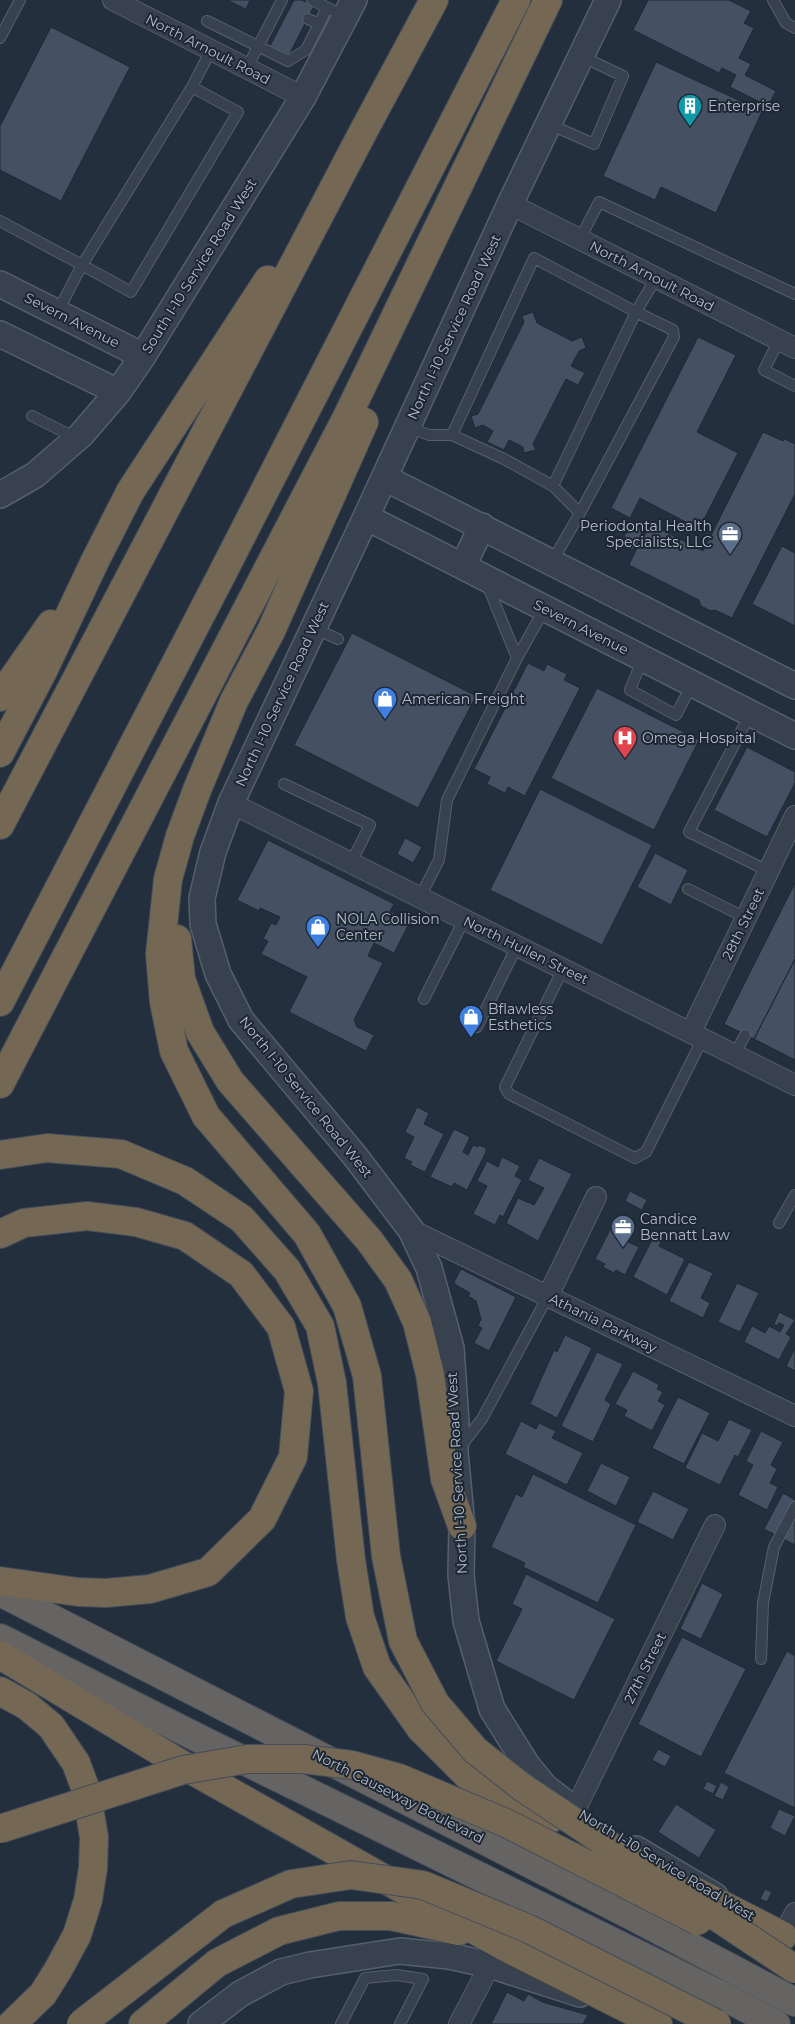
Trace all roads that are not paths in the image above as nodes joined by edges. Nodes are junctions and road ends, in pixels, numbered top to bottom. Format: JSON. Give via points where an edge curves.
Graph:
{"nodes":[{"id":1,"x":20,"y":0,"type":"edge"},
{"id":2,"x":113,"y":0,"type":"edge"},
{"id":3,"x":312,"y":0,"type":"edge"},
{"id":4,"x":434,"y":0,"type":"edge"},
{"id":5,"x":516,"y":0,"type":"edge"},
{"id":6,"x":548,"y":0,"type":"edge"},
{"id":7,"x":560,"y":0,"type":"edge"},
{"id":8,"x":608,"y":0,"type":"edge"},
{"id":9,"x":773,"y":0,"type":"edge"},
{"id":10,"x":284,"y":5,"type":"edge"},
{"id":11,"x":342,"y":8,"type":"edge"},
{"id":12,"x":308,"y":19,"type":"dead end"},
{"id":13,"x":207,"y":21,"type":"dead end"},
{"id":14,"x":319,"y":24,"type":"junction"},
{"id":15,"x":795,"y":28,"type":"edge"},
{"id":16,"x":0,"y":38,"type":"edge"},
{"id":17,"x":294,"y":45,"type":"dead end"},
{"id":18,"x":258,"y":47,"type":"junction"},
{"id":19,"x":211,"y":50,"type":"junction"},
{"id":20,"x":306,"y":50,"type":"junction"},
{"id":21,"x":580,"y":56,"type":"junction"},
{"id":22,"x":247,"y":68,"type":"junction"},
{"id":23,"x":192,"y":87,"type":"junction"},
{"id":24,"x":303,"y":97,"type":"junction"},
{"id":25,"x":548,"y":124,"type":"junction"},
{"id":26,"x":363,"y":132,"type":"junction"},
{"id":27,"x":510,"y":204,"type":"junction"},
{"id":28,"x":0,"y":221,"type":"edge"},
{"id":29,"x":580,"y":240,"type":"junction"},
{"id":30,"x":82,"y":265,"type":"junction"},
{"id":31,"x":656,"y":278,"type":"junction"},
{"id":32,"x":0,"y":284,"type":"edge"},
{"id":33,"x":795,"y":294,"type":"edge"},
{"id":34,"x":58,"y":312,"type":"junction"},
{"id":35,"x":636,"y":312,"type":"junction"},
{"id":36,"x":0,"y":334,"type":"edge"},
{"id":37,"x":787,"y":344,"type":"edge"},
{"id":38,"x":144,"y":356,"type":"junction"},
{"id":39,"x":795,"y":386,"type":"edge"},
{"id":40,"x":118,"y":392,"type":"junction"},
{"id":41,"x":32,"y":416,"type":"dead end"},
{"id":42,"x":408,"y":427,"type":"junction"},
{"id":43,"x":452,"y":435,"type":"junction"},
{"id":44,"x":77,"y":438,"type":"junction"},
{"id":45,"x":385,"y":478,"type":"junction"},
{"id":46,"x":552,"y":486,"type":"junction"},
{"id":47,"x":0,"y":495,"type":"edge"},
{"id":48,"x":580,"y":513,"type":"junction"},
{"id":49,"x":366,"y":517,"type":"junction"},
{"id":50,"x":482,"y":526,"type":"junction"},
{"id":51,"x":95,"y":562,"type":"junction"},
{"id":52,"x":552,"y":562,"type":"junction"},
{"id":53,"x":463,"y":566,"type":"junction"},
{"id":54,"x":485,"y":578,"type":"junction"},
{"id":55,"x":545,"y":608,"type":"junction"},
{"id":56,"x":314,"y":628,"type":"junction"},
{"id":57,"x":338,"y":639,"type":"dead end"},
{"id":58,"x":516,"y":658,"type":"junction"},
{"id":59,"x":642,"y":658,"type":"junction"},
{"id":60,"x":692,"y":684,"type":"junction"},
{"id":61,"x":795,"y":686,"type":"edge"},
{"id":62,"x":0,"y":696,"type":"edge"},
{"id":63,"x":751,"y":713,"type":"junction"},
{"id":64,"x":795,"y":736,"type":"edge"},
{"id":65,"x":0,"y":753,"type":"edge"},
{"id":66,"x":284,"y":784,"type":"dead end"},
{"id":67,"x":230,"y":803,"type":"junction"},
{"id":68,"x":795,"y":816,"type":"edge"},
{"id":69,"x":0,"y":825,"type":"edge"},
{"id":70,"x":351,"y":863,"type":"junction"},
{"id":71,"x":768,"y":871,"type":"junction"},
{"id":72,"x":168,"y":879,"type":"junction"},
{"id":73,"x":688,"y":889,"type":"dead end"},
{"id":74,"x":420,"y":898,"type":"junction"},
{"id":75,"x":746,"y":918,"type":"junction"},
{"id":76,"x":464,"y":920,"type":"junction"},
{"id":77,"x":518,"y":946,"type":"junction"},
{"id":78,"x":563,"y":969,"type":"junction"},
{"id":79,"x":424,"y":999,"type":"dead end"},
{"id":80,"x":0,"y":1002,"type":"edge"},
{"id":81,"x":477,"y":1027,"type":"dead end"},
{"id":82,"x":697,"y":1035,"type":"junction"},
{"id":83,"x":745,"y":1035,"type":"dead end"},
{"id":84,"x":736,"y":1054,"type":"junction"},
{"id":85,"x":0,"y":1084,"type":"edge"},
{"id":86,"x":795,"y":1085,"type":"edge"},
{"id":87,"x":0,"y":1155,"type":"edge"},
{"id":88,"x":795,"y":1195,"type":"edge"},
{"id":89,"x":596,"y":1197,"type":"dead end"},
{"id":90,"x":779,"y":1223,"type":"dead end"},
{"id":91,"x":411,"y":1230,"type":"junction"},
{"id":92,"x":0,"y":1234,"type":"edge"},
{"id":93,"x":548,"y":1296,"type":"junction"},
{"id":94,"x":795,"y":1416,"type":"edge"},
{"id":95,"x":455,"y":1452,"type":"junction"},
{"id":96,"x":795,"y":1507,"type":"edge"},
{"id":97,"x":715,"y":1525,"type":"dead end"},
{"id":98,"x":462,"y":1526,"type":"junction"},
{"id":99,"x":0,"y":1581,"type":"edge"},
{"id":100,"x":0,"y":1592,"type":"edge"},
{"id":101,"x":0,"y":1638,"type":"edge"},
{"id":102,"x":0,"y":1655,"type":"edge"},
{"id":103,"x":761,"y":1659,"type":"dead end"},
{"id":104,"x":0,"y":1691,"type":"edge"},
{"id":105,"x":575,"y":1810,"type":"junction"},
{"id":106,"x":0,"y":1829,"type":"edge"},
{"id":107,"x":632,"y":1916,"type":"junction"},
{"id":108,"x":791,"y":1930,"type":"edge"},
{"id":109,"x":498,"y":1956,"type":"junction"},
{"id":110,"x":795,"y":1970,"type":"edge"},
{"id":111,"x":795,"y":1984,"type":"edge"},
{"id":112,"x":795,"y":2002,"type":"edge"},
{"id":113,"x":343,"y":2023,"type":"edge"},
{"id":114,"x":12,"y":2024,"type":"edge"},
{"id":115,"x":81,"y":2024,"type":"edge"},
{"id":116,"x":144,"y":2024,"type":"edge"},
{"id":117,"x":202,"y":2024,"type":"edge"},
{"id":118,"x":400,"y":2024,"type":"edge"},
{"id":119,"x":459,"y":2024,"type":"edge"},
{"id":120,"x":658,"y":2024,"type":"edge"},
{"id":121,"x":717,"y":2024,"type":"edge"},
{"id":122,"x":776,"y":2024,"type":"edge"}],
"edges":[{"from":1,"to":16,"type":"lane"},
{"from":2,"to":19,"type":"street","name":"North Arnoult Road"},
{"from":3,"to":11,"type":"lane"},
{"from":4,"to":26,"type":"highway"},
{"from":5,"to":80,"type":"highway"},
{"from":6,"to":85,"type":"highway","via":[[346,419]]},
{"from":7,"to":72,"type":"highway","via":[[430,274],[270,631],[234,701],[197,790]]},
{"from":8,"to":21,"type":"street","name":"North I-10 Service Road West"},
{"from":9,"to":15,"type":"lane","via":[[786,23]]},
{"from":10,"to":18,"type":"lane","via":[[271,34]]},
{"from":11,"to":14,"type":"lane"},
{"from":11,"to":24,"type":"street","name":"South I-10 Service Road West"},
{"from":12,"to":14,"type":"lane"},
{"from":13,"to":18,"type":"lane"},
{"from":14,"to":20,"type":"lane"},
{"from":17,"to":20,"type":"lane"},
{"from":18,"to":20,"type":"lane","via":[[288,61]]},
{"from":18,"to":22,"type":"lane"},
{"from":19,"to":22,"type":"street","name":"North Arnoult Road"},
{"from":19,"to":23,"type":"lane"},
{"from":21,"to":25,"type":"street","name":"North I-10 Service Road West"},
{"from":21,"to":25,"type":"lane","via":[[624,76],[594,144]]},
{"from":22,"to":24,"type":"street","name":"North Arnoult Road"},
{"from":23,"to":30,"type":"lane"},
{"from":23,"to":30,"type":"lane","via":[[238,112],[131,292]]},
{"from":24,"to":38,"type":"street","name":"South I-10 Service Road West"},
{"from":25,"to":27,"type":"street","name":"North I-10 Service Road West"},
{"from":26,"to":51,"type":"highway","via":[[130,492]]},
{"from":26,"to":69,"type":"highway"},
{"from":27,"to":29,"type":"street","name":"North Arnoult Road"},
{"from":27,"to":42,"type":"street","name":"North I-10 Service Road West"},
{"from":28,"to":30,"type":"lane"},
{"from":29,"to":31,"type":"street","name":"North Arnoult Road"},
{"from":29,"to":33,"type":"lane","via":[[599,202]]},
{"from":30,"to":34,"type":"lane"},
{"from":31,"to":35,"type":"lane"},
{"from":31,"to":37,"type":"street","name":"North Arnoult Road"},
{"from":32,"to":34,"type":"street","name":"Severn Avenue"},
{"from":34,"to":38,"type":"street","name":"Severn Avenue"},
{"from":35,"to":43,"type":"lane","via":[[534,258]]},
{"from":35,"to":46,"type":"lane"},
{"from":35,"to":48,"type":"lane","via":[[673,330],[674,337]]},
{"from":36,"to":40,"type":"street"},
{"from":37,"to":39,"type":"lane","via":[[764,370]]},
{"from":38,"to":40,"type":"street","name":"South I-10 Service Road West"},
{"from":40,"to":44,"type":"street","name":"South I-10 Service Road West"},
{"from":41,"to":44,"type":"lane"},
{"from":42,"to":43,"type":"lane","via":[[429,435]]},
{"from":42,"to":45,"type":"street","name":"North I-10 Service Road West"},
{"from":43,"to":46,"type":"lane"},
{"from":44,"to":47,"type":"street","name":"South I-10 Service Road West","via":[[35,475]]},
{"from":45,"to":49,"type":"street","name":"North I-10 Service Road West"},
{"from":45,"to":50,"type":"street"},
{"from":46,"to":48,"type":"lane"},
{"from":48,"to":52,"type":"lane"},
{"from":49,"to":53,"type":"street","name":"Severn Avenue"},
{"from":49,"to":56,"type":"street","name":"North I-10 Service Road West"},
{"from":50,"to":52,"type":"street"},
{"from":50,"to":53,"type":"street"},
{"from":51,"to":62,"type":"highway"},
{"from":51,"to":65,"type":"highway"},
{"from":52,"to":61,"type":"street"},
{"from":53,"to":54,"type":"street","name":"Severn Avenue"},
{"from":54,"to":55,"type":"street","name":"Severn Avenue"},
{"from":54,"to":58,"type":"lane"},
{"from":55,"to":58,"type":"lane"},
{"from":55,"to":59,"type":"street","name":"Severn Avenue"},
{"from":56,"to":57,"type":"lane"},
{"from":56,"to":67,"type":"street","name":"North I-10 Service Road West"},
{"from":58,"to":74,"type":"lane","via":[[447,800],[439,860]]},
{"from":59,"to":60,"type":"street","name":"Severn Avenue"},
{"from":59,"to":60,"type":"lane","via":[[630,690],[676,715]]},
{"from":60,"to":63,"type":"street","name":"Severn Avenue"},
{"from":63,"to":64,"type":"street","name":"Severn Avenue"},
{"from":63,"to":71,"type":"lane","via":[[689,832]]},
{"from":66,"to":70,"type":"lane","via":[[370,825]]},
{"from":67,"to":70,"type":"street","name":"North Hullen Street"},
{"from":67,"to":91,"type":"street","name":"North I-10 Service Road West","via":[[202,898],[203,924],[218,974],[241,1020],[355,1156]]},
{"from":68,"to":71,"type":"street","name":"28th Street"},
{"from":70,"to":74,"type":"street","name":"North Hullen Street"},
{"from":71,"to":75,"type":"street","name":"28th Street"},
{"from":72,"to":98,"type":"highway","via":[[175,903],[181,979],[200,1032],[230,1081],[369,1240],[398,1280],[417,1322],[430,1374],[445,1479]]},
{"from":72,"to":110,"type":"highway","bridge":true,"via":[[160,954],[164,1002],[174,1051],[206,1116],[307,1234],[346,1306],[367,1376],[386,1556],[403,1641],[435,1703],[475,1750],[522,1787]]},
{"from":73,"to":75,"type":"lane"},
{"from":74,"to":76,"type":"street","name":"North Hullen Street"},
{"from":75,"to":82,"type":"street","name":"28th Street"},
{"from":76,"to":77,"type":"street","name":"North Hullen Street"},
{"from":76,"to":79,"type":"lane"},
{"from":77,"to":78,"type":"street","name":"North Hullen Street"},
{"from":77,"to":81,"type":"lane"},
{"from":78,"to":82,"type":"street","name":"North Hullen Street"},
{"from":78,"to":82,"type":"lane","via":[[505,1087],[509,1094],[635,1158],[646,1152]]},
{"from":82,"to":84,"type":"street","name":"North Hullen Street"},
{"from":83,"to":84,"type":"lane"},
{"from":84,"to":86,"type":"street","name":"North Hullen Street"},
{"from":87,"to":108,"type":"highway","via":[[47,1148],[121,1154],[185,1182],[242,1219],[287,1270],[320,1326],[332,1383],[360,1617],[377,1667],[421,1729],[467,1775]]},
{"from":88,"to":90,"type":"lane"},
{"from":89,"to":93,"type":"street"},
{"from":91,"to":93,"type":"street","name":"Athania Parkway"},
{"from":91,"to":95,"type":"street","name":"North I-10 Service Road West","via":[[428,1268],[451,1348]]},
{"from":92,"to":99,"type":"highway","via":[[24,1223],[87,1216],[136,1222],[185,1236],[241,1274],[281,1327],[298,1391],[293,1457],[262,1520],[208,1572],[150,1589],[106,1593]]},
{"from":93,"to":94,"type":"street","name":"Athania Parkway"},
{"from":93,"to":95,"type":"lane","via":[[482,1419]]},
{"from":95,"to":98,"type":"street","name":"North I-10 Service Road West"},
{"from":96,"to":103,"type":"lane","via":[[774,1548],[763,1602]]},
{"from":97,"to":105,"type":"street","name":"27th Street"},
{"from":98,"to":105,"type":"street","name":"North I-10 Service Road West","via":[[461,1575],[466,1621],[492,1709],[539,1780]]},
{"from":100,"to":107,"type":"highway","name":"North Causeway Boulevard"},
{"from":101,"to":122,"type":"highway"},
{"from":102,"to":109,"type":"highway"},
{"from":104,"to":114,"type":"highway","via":[[51,1726],[76,1762],[86,1790],[94,1837],[88,1900],[77,1935],[42,1994]]},
{"from":105,"to":108,"type":"street","name":"North I-10 Service Road West"},
{"from":106,"to":110,"type":"highway","bridge":true,"via":[[183,1770],[248,1759],[303,1759],[352,1765],[398,1778],[506,1824]]},
{"from":107,"to":111,"type":"highway"},
{"from":107,"to":112,"type":"highway","name":"North Causeway Boulevard"},
{"from":109,"to":116,"type":"highway","via":[[447,1927],[391,1916],[339,1916],[280,1931],[217,1963]]},
{"from":109,"to":117,"type":"street","via":[[400,1952],[310,1965],[281,1972],[240,1994]]},
{"from":109,"to":119,"type":"street"},
{"from":109,"to":120,"type":"highway"},
{"from":113,"to":118,"type":"lane","via":[[365,1978],[396,1975],[423,1980]]},
{"from":115,"to":121,"type":"highway","bridge":true,"via":[[223,1914],[291,1884],[351,1874],[423,1885],[529,1929]]}]}
